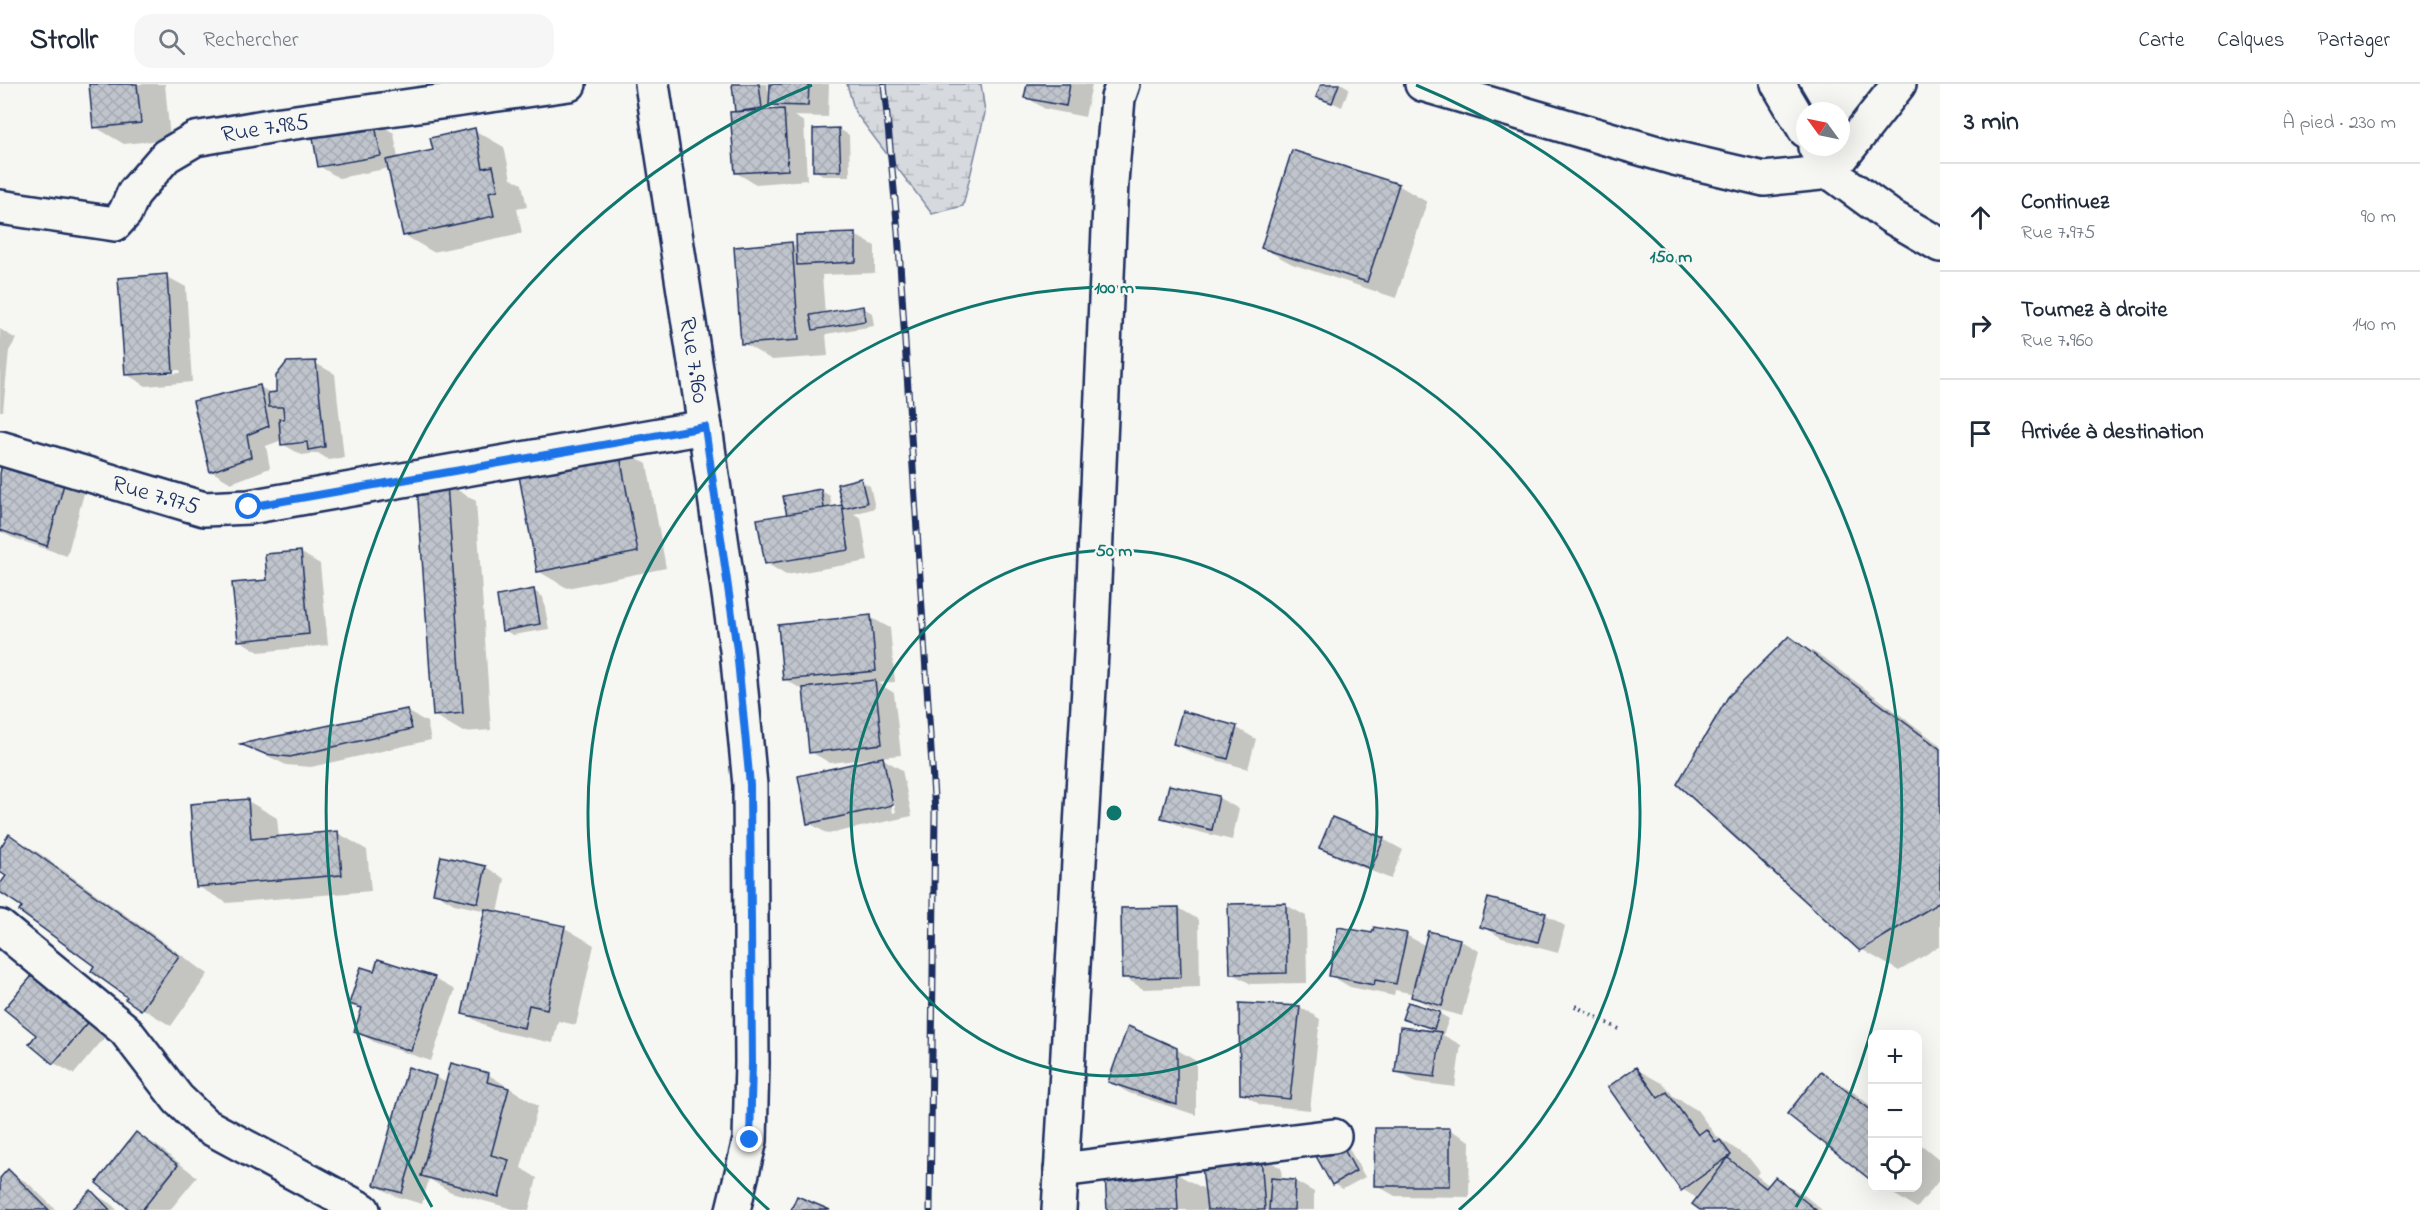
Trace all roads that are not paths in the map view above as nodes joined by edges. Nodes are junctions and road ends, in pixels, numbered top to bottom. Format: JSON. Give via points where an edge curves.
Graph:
{"nodes":[{"id":1,"x":569,"y":84,"type":"edge"},
{"id":2,"x":652,"y":84,"type":"edge"},
{"id":3,"x":1123,"y":84,"type":"edge"},
{"id":4,"x":1422,"y":84,"type":"edge"},
{"id":5,"x":1778,"y":84,"type":"edge"},
{"id":6,"x":1899,"y":84,"type":"edge"},
{"id":7,"x":1796,"y":115,"type":"edge"},
{"id":8,"x":1822,"y":159,"type":"edge"},
{"id":9,"x":0,"y":207,"type":"edge"},
{"id":10,"x":1940,"y":245,"type":"edge"},
{"id":11,"x":705,"y":427,"type":"junction"},
{"id":12,"x":0,"y":448,"type":"edge"},
{"id":13,"x":0,"y":927,"type":"edge"},
{"id":14,"x":1334,"y":1136,"type":"dead end"},
{"id":15,"x":1061,"y":1170,"type":"junction"},
{"id":16,"x":363,"y":1210,"type":"edge"},
{"id":17,"x":733,"y":1210,"type":"edge"},
{"id":18,"x":1059,"y":1210,"type":"edge"}],
"edges":[{"from":1,"to":9,"type":"street","name":"Rue 7.985","via":[[195,139],[166,156],[134,193],[115,224]]},
{"from":2,"to":11,"type":"street","name":"Rue 7.960"},
{"from":3,"to":15,"type":"street","via":[[1118,98],[1110,182],[1091,641]]},
{"from":4,"to":8,"type":"street","via":[[1674,158],[1764,179]]},
{"from":5,"to":7,"type":"street"},
{"from":6,"to":8,"type":"street"},
{"from":8,"to":10,"type":"street","via":[[1890,216]]},
{"from":11,"to":12,"type":"street","name":"Rue 7.975","via":[[222,509],[204,509]]},
{"from":11,"to":17,"type":"street","name":"Rue 7.960","via":[[737,650],[750,785],[750,1140]]},
{"from":13,"to":16,"type":"street","via":[[125,1030],[178,1099],[205,1125]]},
{"from":14,"to":15,"type":"street"},
{"from":15,"to":18,"type":"street"}]}
